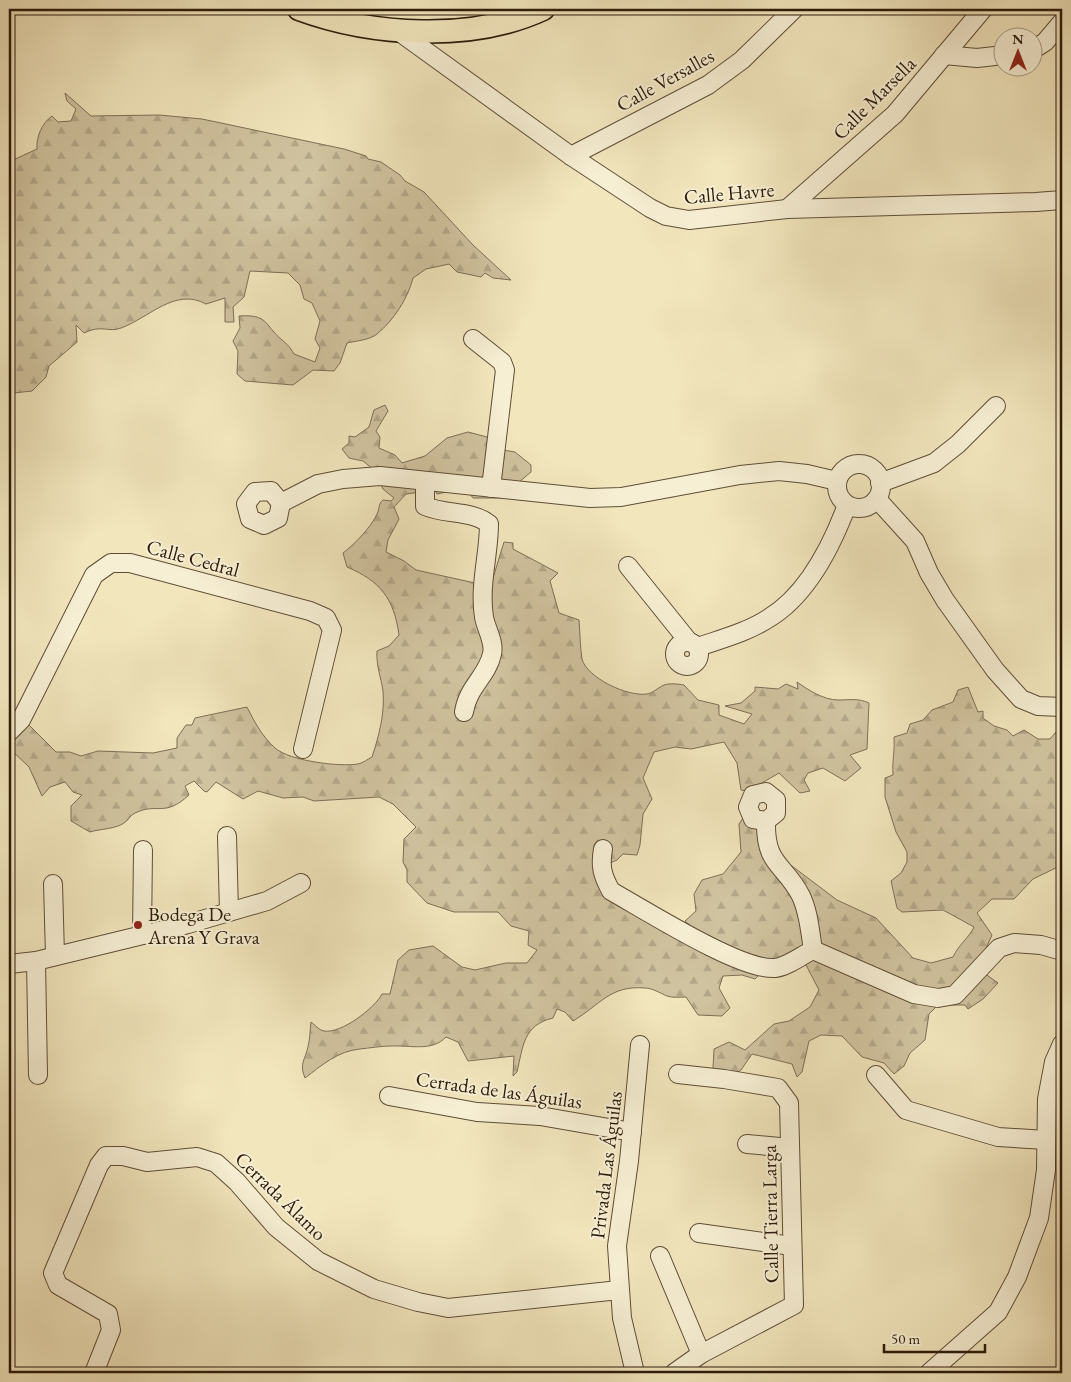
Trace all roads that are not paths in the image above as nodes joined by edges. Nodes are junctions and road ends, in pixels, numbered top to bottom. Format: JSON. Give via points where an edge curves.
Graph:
{"nodes":[{"id":1,"x":299,"y":9,"type":"edge"},
{"id":2,"x":543,"y":9,"type":"edge"},
{"id":3,"x":794,"y":9,"type":"edge"},
{"id":4,"x":983,"y":9,"type":"edge"},
{"id":5,"x":1062,"y":22,"type":"edge"},
{"id":6,"x":398,"y":30,"type":"junction"},
{"id":7,"x":1044,"y":43,"type":"edge"},
{"id":8,"x":944,"y":55,"type":"junction"},
{"id":9,"x":994,"y":56,"type":"edge"},
{"id":10,"x":571,"y":156,"type":"junction"},
{"id":11,"x":1062,"y":200,"type":"edge"},
{"id":12,"x":787,"y":209,"type":"junction"},
{"id":13,"x":473,"y":339,"type":"dead end"},
{"id":14,"x":996,"y":406,"type":"dead end"},
{"id":15,"x":424,"y":481,"type":"junction"},
{"id":16,"x":837,"y":481,"type":"junction"},
{"id":17,"x":491,"y":488,"type":"junction"},
{"id":18,"x":878,"y":491,"type":"junction"},
{"id":19,"x":281,"y":503,"type":"dead end"},
{"id":20,"x":847,"y":505,"type":"junction"},
{"id":21,"x":628,"y":566,"type":"dead end"},
{"id":22,"x":1062,"y":708,"type":"edge"},
{"id":23,"x":464,"y":712,"type":"dead end"},
{"id":24,"x":9,"y":732,"type":"edge"},
{"id":25,"x":303,"y":749,"type":"dead end"},
{"id":26,"x":766,"y":821,"type":"dead end"},
{"id":27,"x":227,"y":836,"type":"dead end"},
{"id":28,"x":603,"y":849,"type":"dead end"},
{"id":29,"x":143,"y":850,"type":"dead end"},
{"id":30,"x":301,"y":883,"type":"dead end"},
{"id":31,"x":53,"y":884,"type":"dead end"},
{"id":32,"x":229,"y":912,"type":"junction"},
{"id":33,"x":142,"y":935,"type":"junction"},
{"id":34,"x":813,"y":950,"type":"junction"},
{"id":35,"x":1062,"y":952,"type":"edge"},
{"id":36,"x":55,"y":955,"type":"junction"},
{"id":37,"x":36,"y":961,"type":"junction"},
{"id":38,"x":9,"y":964,"type":"edge"},
{"id":39,"x":640,"y":1044,"type":"dead end"},
{"id":40,"x":1062,"y":1044,"type":"edge"},
{"id":41,"x":678,"y":1074,"type":"dead end"},
{"id":42,"x":38,"y":1075,"type":"dead end"},
{"id":43,"x":876,"y":1075,"type":"dead end"},
{"id":44,"x":389,"y":1096,"type":"dead end"},
{"id":45,"x":632,"y":1132,"type":"junction"},
{"id":46,"x":1046,"y":1140,"type":"junction"},
{"id":47,"x":747,"y":1144,"type":"dead end"},
{"id":48,"x":790,"y":1148,"type":"junction"},
{"id":49,"x":699,"y":1233,"type":"dead end"},
{"id":50,"x":792,"y":1246,"type":"junction"},
{"id":51,"x":660,"y":1256,"type":"dead end"},
{"id":52,"x":619,"y":1290,"type":"junction"},
{"id":53,"x":701,"y":1354,"type":"junction"},
{"id":54,"x":94,"y":1373,"type":"edge"},
{"id":55,"x":635,"y":1373,"type":"edge"},
{"id":56,"x":674,"y":1373,"type":"edge"},
{"id":57,"x":929,"y":1373,"type":"edge"}],
"edges":[{"from":1,"to":6,"type":"main road","via":[[344,22]]},
{"from":2,"to":6,"type":"main road","via":[[490,26]]},
{"from":3,"to":10,"type":"street","name":"Calle Versalles","via":[[742,60],[708,85]]},
{"from":4,"to":8,"type":"street","name":"Calle Marsella"},
{"from":5,"to":7,"type":"street"},
{"from":6,"to":10,"type":"street","name":"Calle Havre"},
{"from":8,"to":9,"type":"street"},
{"from":8,"to":12,"type":"street","name":"Calle Marsella","via":[[895,114]]},
{"from":10,"to":12,"type":"street","name":"Calle Havre","via":[[666,216],[689,220]]},
{"from":11,"to":12,"type":"street","name":"Calle Havre"},
{"from":13,"to":17,"type":"street","via":[[502,362],[505,370]]},
{"from":14,"to":18,"type":"street","via":[[934,463]]},
{"from":15,"to":17,"type":"street"},
{"from":15,"to":19,"type":"street","via":[[380,476],[343,479],[318,484]]},
{"from":15,"to":23,"type":"street","via":[[425,506],[481,517],[489,524],[483,599],[493,653],[487,669],[471,689]]},
{"from":16,"to":17,"type":"street","via":[[779,471],[621,497],[590,498]]},
{"from":16,"to":18,"type":"street","via":[[845,469],[859,465],[873,470]]},
{"from":16,"to":20,"type":"street","via":[[839,497]]},
{"from":18,"to":20,"type":"street","via":[[867,507]]},
{"from":18,"to":22,"type":"street","via":[[915,541],[945,600],[995,670],[1021,698],[1038,706]]},
{"from":20,"to":21,"type":"street","via":[[830,548],[785,606],[769,618],[735,634],[693,644]]},
{"from":24,"to":25,"type":"street","name":"Calle Cedral","via":[[21,720],[94,574],[110,563],[130,563],[326,618],[332,630]]},
{"from":26,"to":34,"type":"street","via":[[768,851],[800,894],[806,908]]},
{"from":27,"to":32,"type":"street"},
{"from":28,"to":34,"type":"street","via":[[600,864],[611,890],[704,943],[762,968],[778,968]]},
{"from":29,"to":33,"type":"street"},
{"from":30,"to":32,"type":"street","via":[[267,901]]},
{"from":31,"to":36,"type":"street"},
{"from":32,"to":33,"type":"street"},
{"from":33,"to":36,"type":"street"},
{"from":34,"to":35,"type":"street","via":[[914,994],[938,998],[955,995],[999,948],[1014,943],[1041,945]]},
{"from":36,"to":37,"type":"street"},
{"from":37,"to":38,"type":"street"},
{"from":37,"to":42,"type":"street"},
{"from":39,"to":45,"type":"street","name":"Privada Las Águilas"},
{"from":40,"to":46,"type":"street","via":[[1054,1062],[1046,1100]]},
{"from":41,"to":48,"type":"street","name":"Calle Tierra Larga","via":[[778,1088],[788,1103]]},
{"from":43,"to":46,"type":"street","via":[[906,1110],[998,1137]]},
{"from":44,"to":45,"type":"street","name":"Cerrada de las Águilas","via":[[477,1112],[540,1116]]},
{"from":45,"to":52,"type":"street","name":"Privada Las Águilas","via":[[617,1246]]},
{"from":46,"to":57,"type":"street","via":[[1046,1170],[1039,1218],[1017,1277],[998,1312]]},
{"from":47,"to":48,"type":"street"},
{"from":48,"to":50,"type":"street","name":"Calle Tierra Larga"},
{"from":49,"to":50,"type":"street"},
{"from":50,"to":53,"type":"street","name":"Calle Tierra Larga","via":[[794,1305]]},
{"from":51,"to":53,"type":"street"},
{"from":52,"to":54,"type":"street","name":"Cerrada Álamo","via":[[448,1308],[418,1302],[374,1289],[318,1261],[293,1243],[216,1163],[197,1157],[147,1162],[106,1156],[99,1164],[53,1273],[58,1284],[108,1314],[110,1330]]},
{"from":52,"to":55,"type":"street","name":"Privada Las Águilas"},
{"from":53,"to":56,"type":"street","name":"Calle Tierra Larga"}]}
